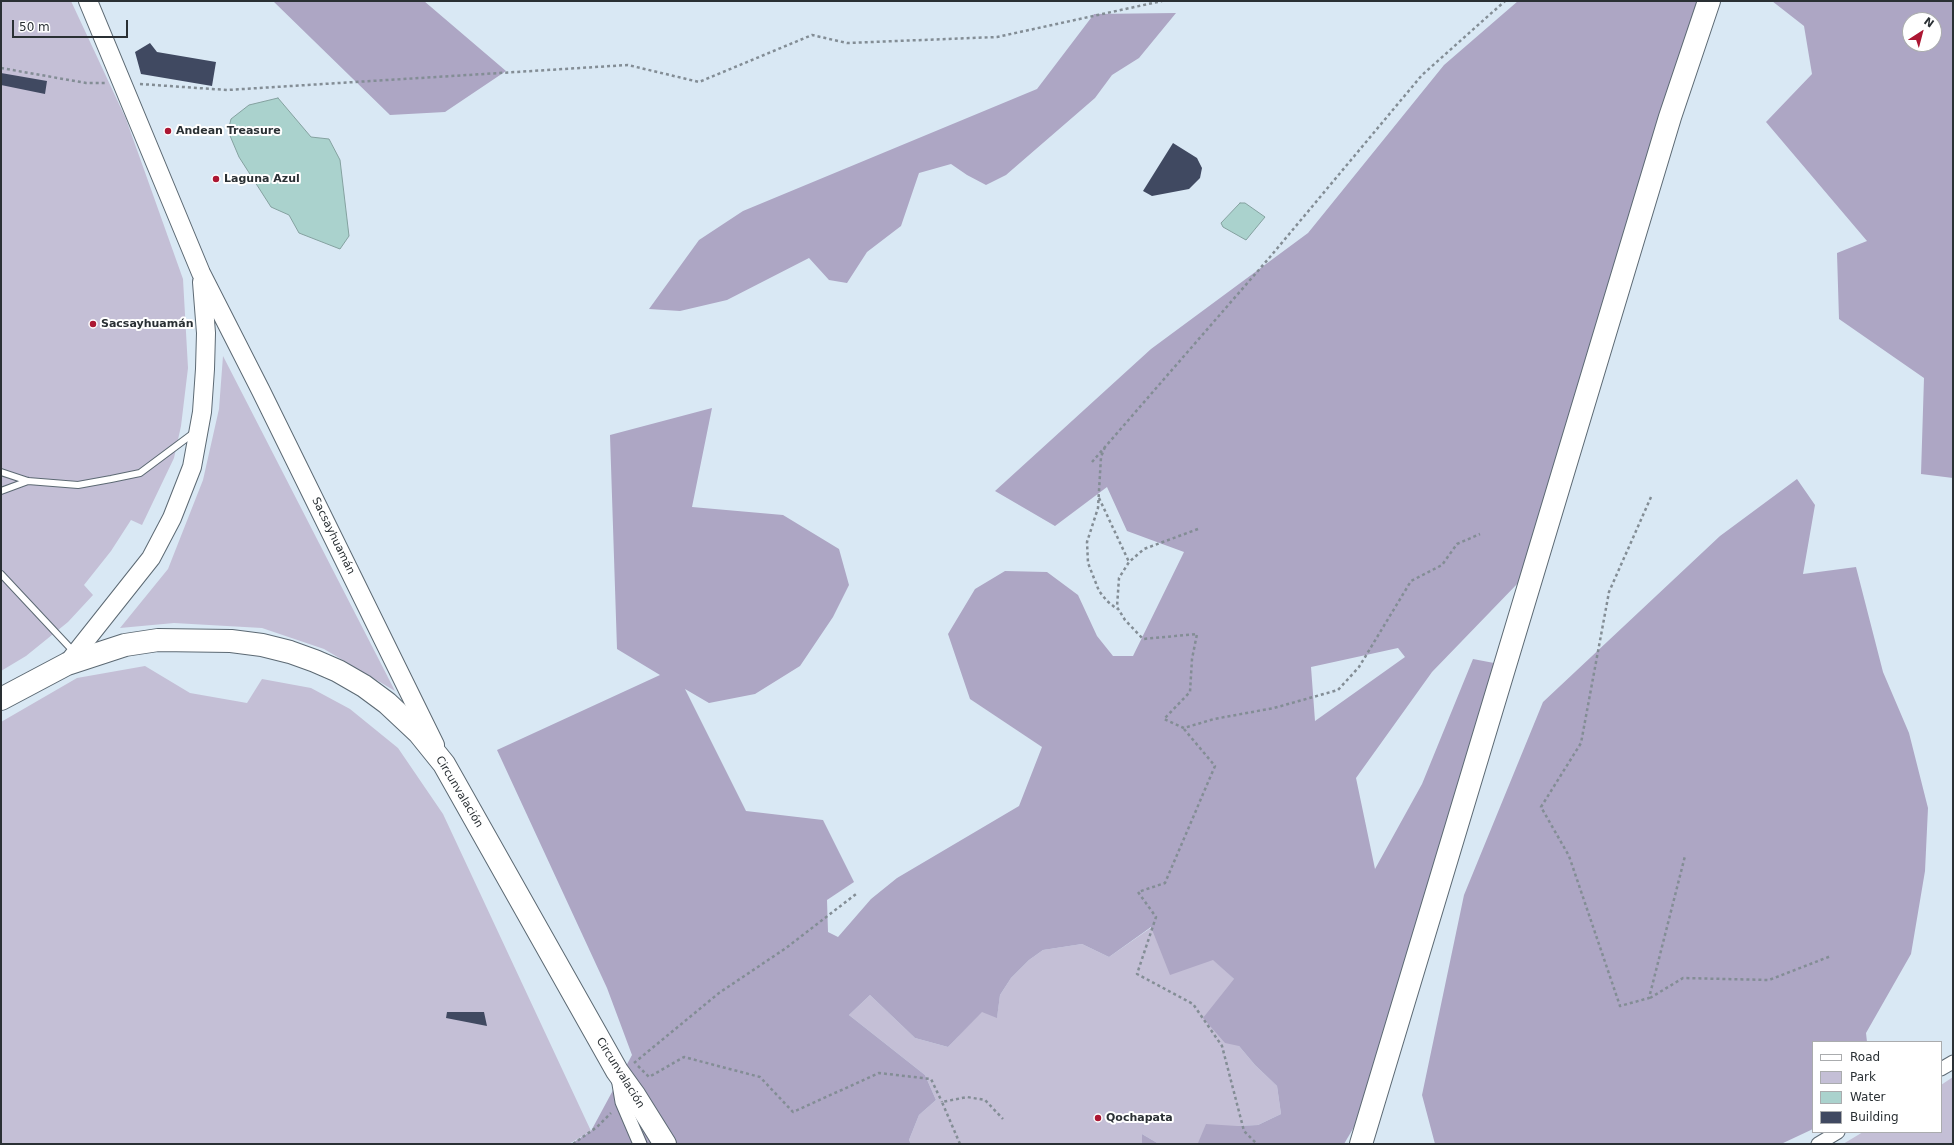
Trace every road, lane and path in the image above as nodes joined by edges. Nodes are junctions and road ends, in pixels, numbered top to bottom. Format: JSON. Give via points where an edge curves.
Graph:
{"nodes":[{"id":1,"x":88,"y":1,"type":"edge"},
{"id":2,"x":1162,"y":1,"type":"edge"},
{"id":3,"x":1505,"y":1,"type":"edge"},
{"id":4,"x":1708,"y":1,"type":"edge"},
{"id":5,"x":227,"y":90,"type":"dead end"},
{"id":6,"x":201,"y":273,"type":"junction"},
{"id":7,"x":199,"y":429,"type":"junction"},
{"id":8,"x":1107,"y":443,"type":"junction"},
{"id":9,"x":1092,"y":462,"type":"dead end"},
{"id":10,"x":1,"y":472,"type":"edge"},
{"id":11,"x":28,"y":481,"type":"junction"},
{"id":12,"x":1,"y":491,"type":"edge"},
{"id":13,"x":1098,"y":497,"type":"junction"},
{"id":14,"x":1651,"y":497,"type":"dead end"},
{"id":15,"x":1198,"y":529,"type":"dead end"},
{"id":16,"x":1480,"y":534,"type":"dead end"},
{"id":17,"x":1129,"y":562,"type":"junction"},
{"id":18,"x":1,"y":574,"type":"edge"},
{"id":19,"x":1119,"y":610,"type":"junction"},
{"id":20,"x":71,"y":659,"type":"junction"},
{"id":21,"x":1,"y":699,"type":"edge"},
{"id":22,"x":1184,"y":728,"type":"junction"},
{"id":23,"x":444,"y":764,"type":"junction"},
{"id":24,"x":1685,"y":856,"type":"dead end"},
{"id":25,"x":856,"y":894,"type":"dead end"},
{"id":26,"x":1831,"y":956,"type":"dead end"},
{"id":27,"x":1649,"y":998,"type":"junction"},
{"id":28,"x":1953,"y":1062,"type":"edge"},
{"id":29,"x":626,"y":1067,"type":"junction"},
{"id":30,"x":1942,"y":1068,"type":"edge"},
{"id":31,"x":622,"y":1102,"type":"junction"},
{"id":32,"x":942,"y":1102,"type":"junction"},
{"id":33,"x":1003,"y":1119,"type":"dead end"},
{"id":34,"x":1836,"y":1133,"type":"edge"},
{"id":35,"x":573,"y":1144,"type":"edge"},
{"id":36,"x":640,"y":1144,"type":"edge"},
{"id":37,"x":665,"y":1144,"type":"edge"},
{"id":38,"x":960,"y":1144,"type":"edge"},
{"id":39,"x":1257,"y":1144,"type":"edge"},
{"id":40,"x":1361,"y":1144,"type":"edge"},
{"id":41,"x":1818,"y":1144,"type":"edge"}],
"edges":[{"from":1,"to":6,"type":"street","name":"Sacsayhuamán"},
{"from":2,"to":5,"type":"path","via":[[997,37],[846,43],[812,35],[699,82],[628,65]]},
{"from":3,"to":8,"type":"path","via":[[1422,75],[1270,258]]},
{"from":4,"to":40,"type":"highway","via":[[1663,139]]},
{"from":6,"to":7,"type":"street","via":[[205,347]]},
{"from":6,"to":23,"type":"street","name":"Sacsayhuamán","via":[[262,391]]},
{"from":7,"to":11,"type":"lane","via":[[140,473],[78,485]]},
{"from":7,"to":20,"type":"street","via":[[192,467],[172,518],[151,558]]},
{"from":8,"to":9,"type":"path"},
{"from":8,"to":13,"type":"path","via":[[1101,456]]},
{"from":10,"to":11,"type":"lane"},
{"from":11,"to":12,"type":"lane"},
{"from":13,"to":17,"type":"path"},
{"from":13,"to":19,"type":"path","via":[[1095,520],[1087,542],[1088,563],[1099,591],[1107,602]]},
{"from":14,"to":27,"type":"path","via":[[1609,592],[1581,743],[1541,807],[1569,856],[1620,1006]]},
{"from":15,"to":17,"type":"path","via":[[1144,549]]},
{"from":16,"to":22,"type":"path","via":[[1457,544],[1442,565],[1412,582],[1359,667],[1338,690],[1274,708],[1214,719]]},
{"from":17,"to":19,"type":"path","via":[[1119,578]]},
{"from":18,"to":20,"type":"lane"},
{"from":19,"to":22,"type":"path","via":[[1124,620],[1143,639],[1196,634],[1190,692],[1164,719]]},
{"from":20,"to":21,"type":"highway","name":"Circunvalación"},
{"from":20,"to":23,"type":"highway","name":"Circunvalación","via":[[125,645],[158,640],[207,640],[262,645],[290,652],[338,671],[364,686],[387,703],[419,733]]},
{"from":22,"to":39,"type":"path","via":[[1215,766],[1166,883],[1138,892],[1156,917],[1137,974],[1193,1004],[1222,1046],[1244,1131]]},
{"from":23,"to":29,"type":"highway","name":"Circunvalación"},
{"from":24,"to":27,"type":"path"},
{"from":25,"to":29,"type":"path","via":[[786,948],[719,993]]},
{"from":26,"to":27,"type":"path","via":[[1769,980],[1683,978]]},
{"from":28,"to":30,"type":"street"},
{"from":29,"to":31,"type":"street"},
{"from":29,"to":32,"type":"path","via":[[649,1078],[684,1057],[760,1077],[793,1112],[879,1074],[931,1079]]},
{"from":29,"to":37,"type":"highway","name":"Circunvalación","via":[[635,1096]]},
{"from":31,"to":35,"type":"path","via":[[597,1127]]},
{"from":31,"to":36,"type":"street"},
{"from":32,"to":33,"type":"path","via":[[967,1097],[985,1100]]},
{"from":32,"to":38,"type":"path"},
{"from":34,"to":41,"type":"street"}]}
